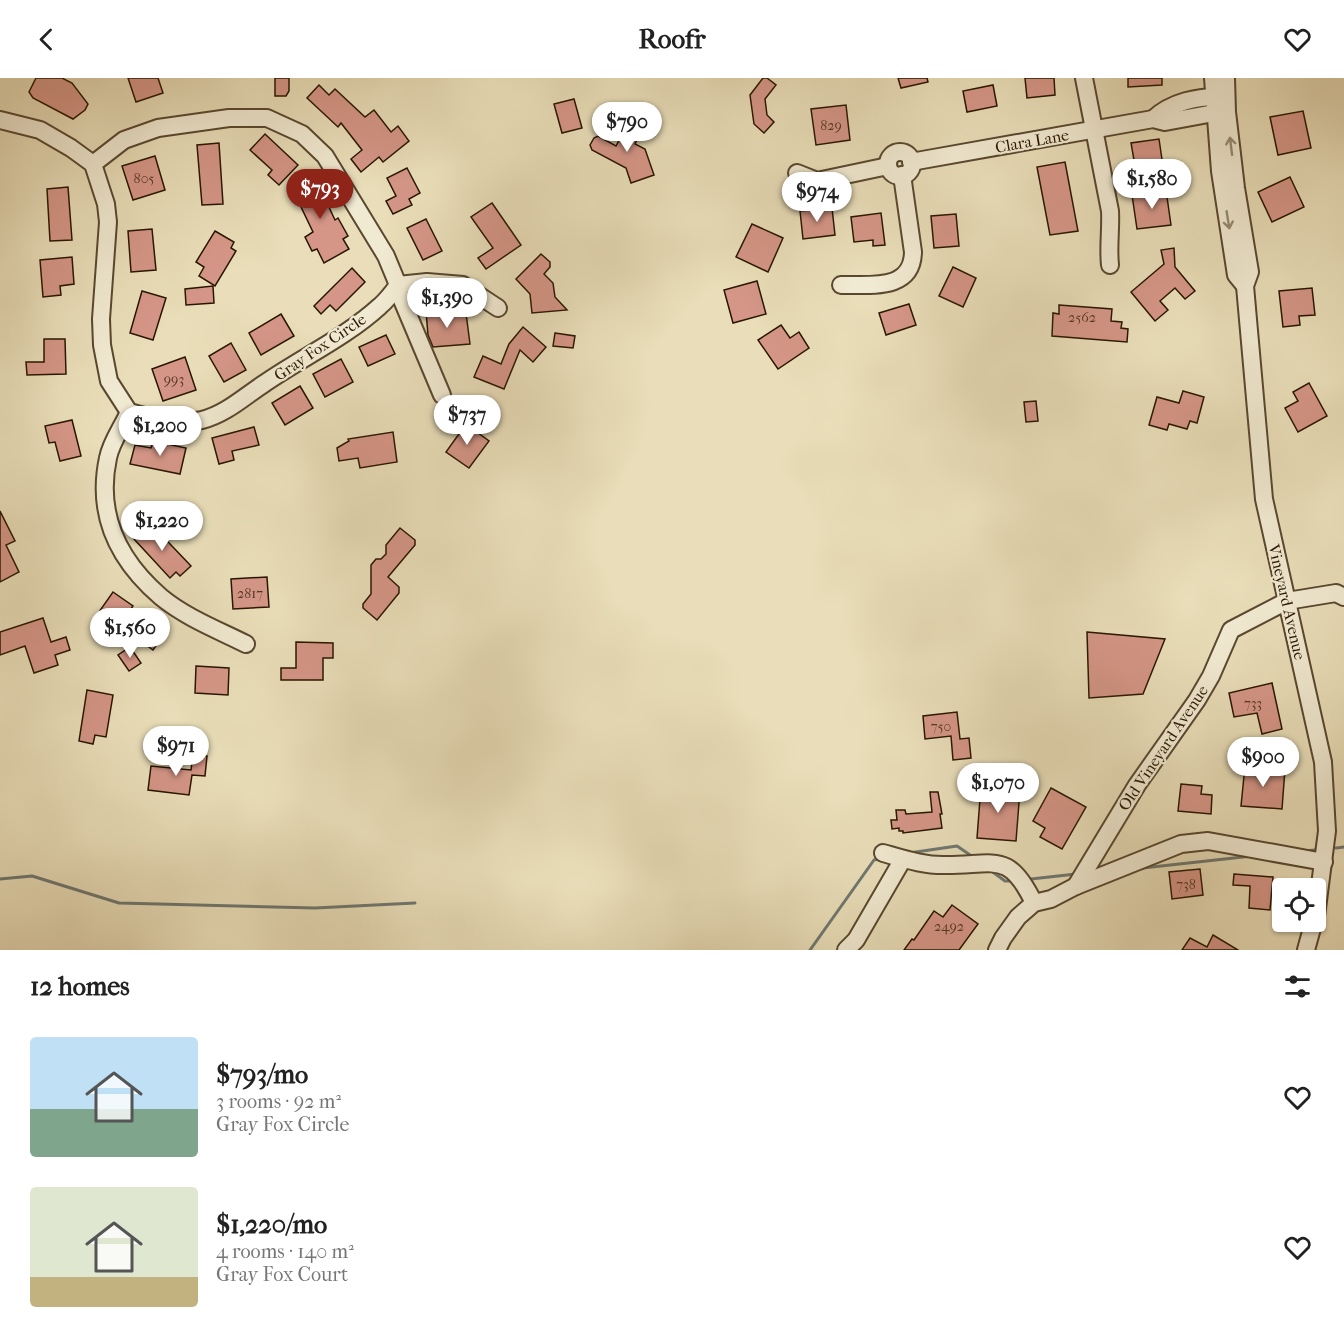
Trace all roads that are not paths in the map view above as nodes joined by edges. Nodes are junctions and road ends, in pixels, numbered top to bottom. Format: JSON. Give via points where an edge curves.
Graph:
{"nodes":[{"id":1,"x":1084,"y":78,"type":"edge"},
{"id":2,"x":1213,"y":78,"type":"edge"},
{"id":3,"x":1226,"y":78,"type":"edge"},
{"id":4,"x":1218,"y":102,"type":"junction"},
{"id":5,"x":0,"y":120,"type":"edge"},
{"id":6,"x":1094,"y":130,"type":"junction"},
{"id":7,"x":93,"y":164,"type":"junction"},
{"id":8,"x":900,"y":168,"type":"junction"},
{"id":9,"x":797,"y":173,"type":"dead end"},
{"id":10,"x":1110,"y":265,"type":"dead end"},
{"id":11,"x":398,"y":285,"type":"junction"},
{"id":12,"x":841,"y":285,"type":"dead end"},
{"id":13,"x":498,"y":308,"type":"dead end"},
{"id":14,"x":442,"y":395,"type":"dead end"},
{"id":15,"x":129,"y":412,"type":"junction"},
{"id":16,"x":1344,"y":597,"type":"edge"},
{"id":17,"x":1287,"y":601,"type":"junction"},
{"id":18,"x":246,"y":644,"type":"dead end"},
{"id":19,"x":883,"y":853,"type":"dead end"},
{"id":20,"x":903,"y":859,"type":"junction"},
{"id":21,"x":1324,"y":862,"type":"junction"},
{"id":22,"x":1322,"y":878,"type":"edge"},
{"id":23,"x":1076,"y":886,"type":"junction"},
{"id":24,"x":1034,"y":903,"type":"junction"},
{"id":25,"x":1311,"y":932,"type":"edge"},
{"id":26,"x":846,"y":950,"type":"edge"},
{"id":27,"x":997,"y":950,"type":"edge"},
{"id":28,"x":1306,"y":950,"type":"edge"}],
"edges":[{"from":1,"to":6,"type":"street"},
{"from":2,"to":4,"type":"street","name":"Vineyard Avenue"},
{"from":3,"to":4,"type":"street","name":"Vineyard Avenue"},
{"from":4,"to":6,"type":"street","name":"Clara Lane","via":[[1165,122],[1153,119]]},
{"from":4,"to":17,"type":"street","name":"Vineyard Avenue","via":[[1250,272],[1245,286],[1264,499]]},
{"from":5,"to":7,"type":"street","via":[[40,130]]},
{"from":6,"to":8,"type":"street","name":"Clara Lane"},
{"from":6,"to":10,"type":"street","via":[[1110,211]]},
{"from":7,"to":11,"type":"street","via":[[124,140],[158,128],[229,118],[267,118],[302,134],[325,156],[387,256]]},
{"from":7,"to":15,"type":"street","via":[[108,222],[102,345],[109,381]]},
{"from":8,"to":9,"type":"street","name":"Clara Lane","via":[[817,181]]},
{"from":8,"to":12,"type":"street","via":[[913,252],[908,273],[891,283]]},
{"from":11,"to":13,"type":"street","via":[[463,285]]},
{"from":11,"to":14,"type":"street"},
{"from":11,"to":15,"type":"street","name":"Gray Fox Circle","via":[[381,306],[231,408],[202,420],[183,422]]},
{"from":15,"to":18,"type":"street","via":[[108,456],[105,483],[105,510],[115,542],[161,597]]},
{"from":16,"to":17,"type":"street","name":"Old Vineyard Avenue","via":[[1336,593]]},
{"from":17,"to":21,"type":"street","name":"Vineyard Avenue","via":[[1323,762],[1327,831]]},
{"from":17,"to":23,"type":"street","name":"Old Vineyard Avenue","via":[[1231,630],[1197,700],[1137,785]]},
{"from":19,"to":20,"type":"street"},
{"from":20,"to":24,"type":"street","via":[[946,865],[1004,865],[1017,874]]},
{"from":20,"to":26,"type":"street","via":[[856,940]]},
{"from":21,"to":22,"type":"street","name":"Vineyard Avenue"},
{"from":21,"to":23,"type":"street","via":[[1208,841],[1181,844]]},
{"from":23,"to":24,"type":"street"},
{"from":24,"to":27,"type":"street","via":[[1018,917]]},
{"from":25,"to":28,"type":"street"}]}
